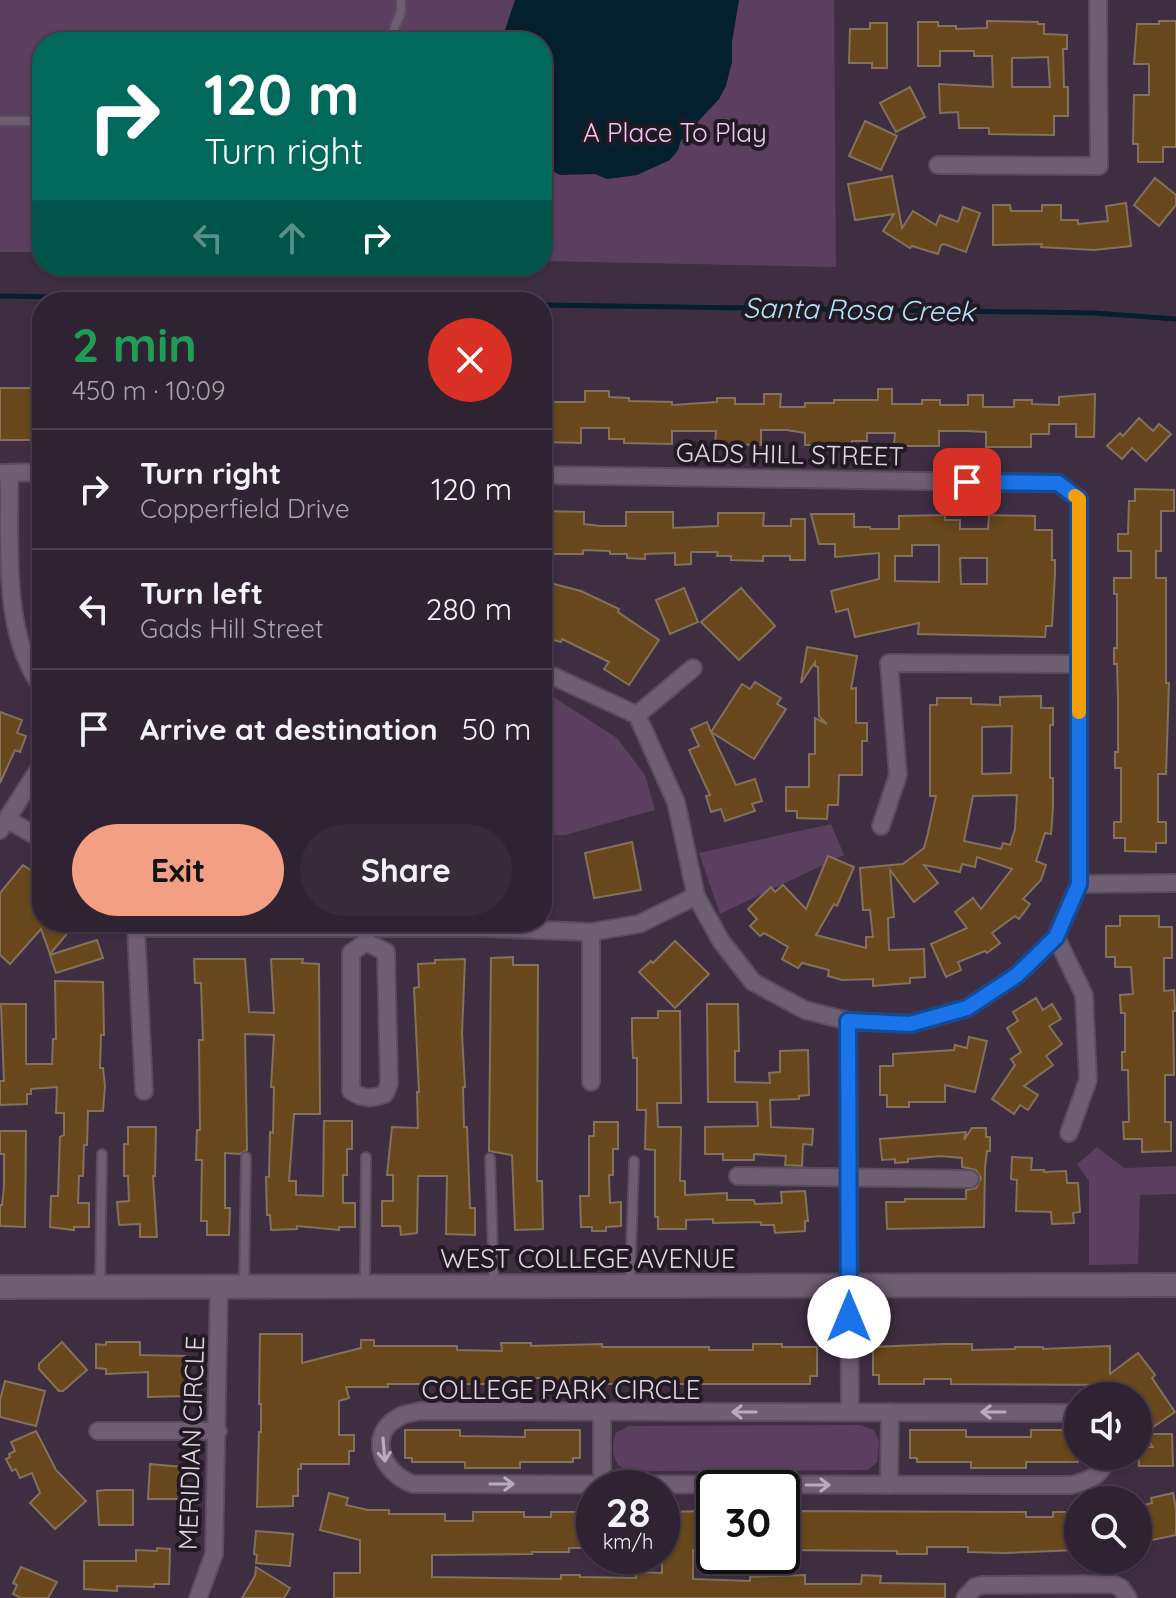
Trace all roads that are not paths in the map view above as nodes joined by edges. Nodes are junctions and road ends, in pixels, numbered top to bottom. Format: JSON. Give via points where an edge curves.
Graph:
{"nodes":[{"id":1,"x":401,"y":0,"type":"edge"},
{"id":2,"x":1098,"y":0,"type":"edge"},
{"id":3,"x":393,"y":32,"type":"edge"},
{"id":4,"x":0,"y":121,"type":"edge"},
{"id":5,"x":32,"y":121,"type":"edge"},
{"id":6,"x":938,"y":165,"type":"dead end"},
{"id":7,"x":32,"y":472,"type":"edge"},
{"id":8,"x":5,"y":473,"type":"edge"},
{"id":9,"x":552,"y":475,"type":"edge"},
{"id":10,"x":1078,"y":664,"type":"junction"},
{"id":11,"x":693,"y":668,"type":"dead end"},
{"id":12,"x":32,"y":674,"type":"edge"},
{"id":13,"x":552,"y":677,"type":"edge"},
{"id":14,"x":637,"y":715,"type":"junction"},
{"id":15,"x":32,"y":780,"type":"edge"},
{"id":16,"x":4,"y":825,"type":"edge"},
{"id":17,"x":881,"y":826,"type":"dead end"},
{"id":18,"x":32,"y":835,"type":"edge"},
{"id":19,"x":1176,"y":883,"type":"edge"},
{"id":20,"x":1079,"y":884,"type":"junction"},
{"id":21,"x":696,"y":896,"type":"junction"},
{"id":22,"x":133,"y":932,"type":"edge"},
{"id":23,"x":296,"y":932,"type":"edge"},
{"id":24,"x":591,"y":932,"type":"junction"},
{"id":25,"x":366,"y":935,"type":"junction"},
{"id":26,"x":1056,"y":937,"type":"junction"},
{"id":27,"x":848,"y":1021,"type":"junction"},
{"id":28,"x":591,"y":1082,"type":"dead end"},
{"id":29,"x":144,"y":1091,"type":"dead end"},
{"id":30,"x":1069,"y":1133,"type":"dead end"},
{"id":31,"x":102,"y":1154,"type":"dead end"},
{"id":32,"x":246,"y":1157,"type":"dead end"},
{"id":33,"x":366,"y":1157,"type":"dead end"},
{"id":34,"x":490,"y":1158,"type":"dead end"},
{"id":35,"x":634,"y":1161,"type":"dead end"},
{"id":36,"x":738,"y":1176,"type":"dead end"},
{"id":37,"x":849,"y":1178,"type":"junction"},
{"id":38,"x":970,"y":1179,"type":"dead end"},
{"id":39,"x":1176,"y":1285,"type":"edge"},
{"id":40,"x":630,"y":1286,"type":"junction"},
{"id":41,"x":849,"y":1286,"type":"junction"},
{"id":42,"x":0,"y":1287,"type":"edge"},
{"id":43,"x":100,"y":1287,"type":"junction"},
{"id":44,"x":219,"y":1287,"type":"junction"},
{"id":45,"x":244,"y":1287,"type":"junction"},
{"id":46,"x":365,"y":1287,"type":"junction"},
{"id":47,"x":494,"y":1287,"type":"junction"},
{"id":48,"x":602,"y":1411,"type":"junction"},
{"id":49,"x":850,"y":1412,"type":"junction"},
{"id":50,"x":890,"y":1412,"type":"junction"},
{"id":51,"x":1064,"y":1413,"type":"edge"},
{"id":52,"x":98,"y":1431,"type":"dead end"},
{"id":53,"x":218,"y":1431,"type":"junction"},
{"id":54,"x":602,"y":1470,"type":"edge"},
{"id":55,"x":1100,"y":1470,"type":"edge"},
{"id":56,"x":576,"y":1484,"type":"edge"},
{"id":57,"x":680,"y":1484,"type":"edge"},
{"id":58,"x":889,"y":1485,"type":"junction"},
{"id":59,"x":198,"y":1598,"type":"edge"},
{"id":60,"x":965,"y":1598,"type":"edge"},
{"id":61,"x":1128,"y":1598,"type":"edge"}],
"edges":[{"from":1,"to":3,"type":"lane"},
{"from":2,"to":6,"type":"street","via":[[1099,166]]},
{"from":4,"to":5,"type":"lane"},
{"from":7,"to":8,"type":"street"},
{"from":8,"to":12,"type":"street","via":[[12,611]]},
{"from":9,"to":10,"type":"street","name":"GADS HILL STREET","via":[[1058,483],[1079,499]]},
{"from":10,"to":17,"type":"street","via":[[889,663],[898,775]]},
{"from":10,"to":20,"type":"street"},
{"from":11,"to":14,"type":"street"},
{"from":13,"to":14,"type":"street"},
{"from":14,"to":21,"type":"street","via":[[676,802]]},
{"from":15,"to":16,"type":"street"},
{"from":16,"to":18,"type":"street"},
{"from":19,"to":20,"type":"street"},
{"from":20,"to":26,"type":"street"},
{"from":21,"to":24,"type":"street","via":[[639,924]]},
{"from":21,"to":27,"type":"street","via":[[721,941],[753,982],[805,1010]]},
{"from":22,"to":29,"type":"street"},
{"from":23,"to":25,"type":"street"},
{"from":24,"to":25,"type":"street"},
{"from":24,"to":28,"type":"street"},
{"from":25,"to":25,"type":"street","via":[[351,953],[351,1091],[375,1098],[385,1094],[389,1084],[386,952]]},
{"from":26,"to":27,"type":"street","via":[[1017,975],[967,1008],[910,1024]]},
{"from":26,"to":30,"type":"street","via":[[1084,995],[1088,1080]]},
{"from":27,"to":37,"type":"street"},
{"from":31,"to":43,"type":"lane"},
{"from":32,"to":45,"type":"lane"},
{"from":33,"to":46,"type":"lane"},
{"from":34,"to":47,"type":"lane"},
{"from":35,"to":40,"type":"lane"},
{"from":36,"to":37,"type":"street"},
{"from":37,"to":38,"type":"street"},
{"from":37,"to":41,"type":"street"},
{"from":39,"to":41,"type":"main road","name":"WEST COLLEGE AVENUE"},
{"from":40,"to":41,"type":"main road","name":"WEST COLLEGE AVENUE"},
{"from":40,"to":47,"type":"main road","name":"WEST COLLEGE AVENUE"},
{"from":41,"to":49,"type":"street"},
{"from":42,"to":43,"type":"main road","name":"WEST COLLEGE AVENUE"},
{"from":43,"to":44,"type":"main road","name":"WEST COLLEGE AVENUE"},
{"from":44,"to":45,"type":"main road","name":"WEST COLLEGE AVENUE"},
{"from":44,"to":53,"type":"street","name":"MERIDIAN CIRCLE"},
{"from":45,"to":46,"type":"main road","name":"WEST COLLEGE AVENUE"},
{"from":46,"to":47,"type":"main road","name":"WEST COLLEGE AVENUE"},
{"from":49,"to":48,"type":"street","name":"COLLEGE PARK CIRCLE","one_way":true},
{"from":48,"to":54,"type":"street"},
{"from":48,"to":56,"type":"street","name":"COLLEGE PARK CIRCLE","one_way":true,"via":[[420,1411],[401,1416],[382,1439],[381,1451],[393,1475],[413,1484]]},
{"from":49,"to":50,"type":"street","name":"COLLEGE PARK CIRCLE"},
{"from":51,"to":50,"type":"street","name":"COLLEGE PARK CIRCLE","one_way":true},
{"from":50,"to":58,"type":"street"},
{"from":52,"to":53,"type":"street"},
{"from":53,"to":59,"type":"street","name":"MERIDIAN CIRCLE","via":[[214,1554]]},
{"from":55,"to":58,"type":"street","name":"COLLEGE PARK CIRCLE","via":[[1085,1483],[1071,1485]]},
{"from":57,"to":58,"type":"street","name":"COLLEGE PARK CIRCLE","one_way":true},
{"from":60,"to":61,"type":"street","via":[[983,1585],[1113,1584]]}]}
